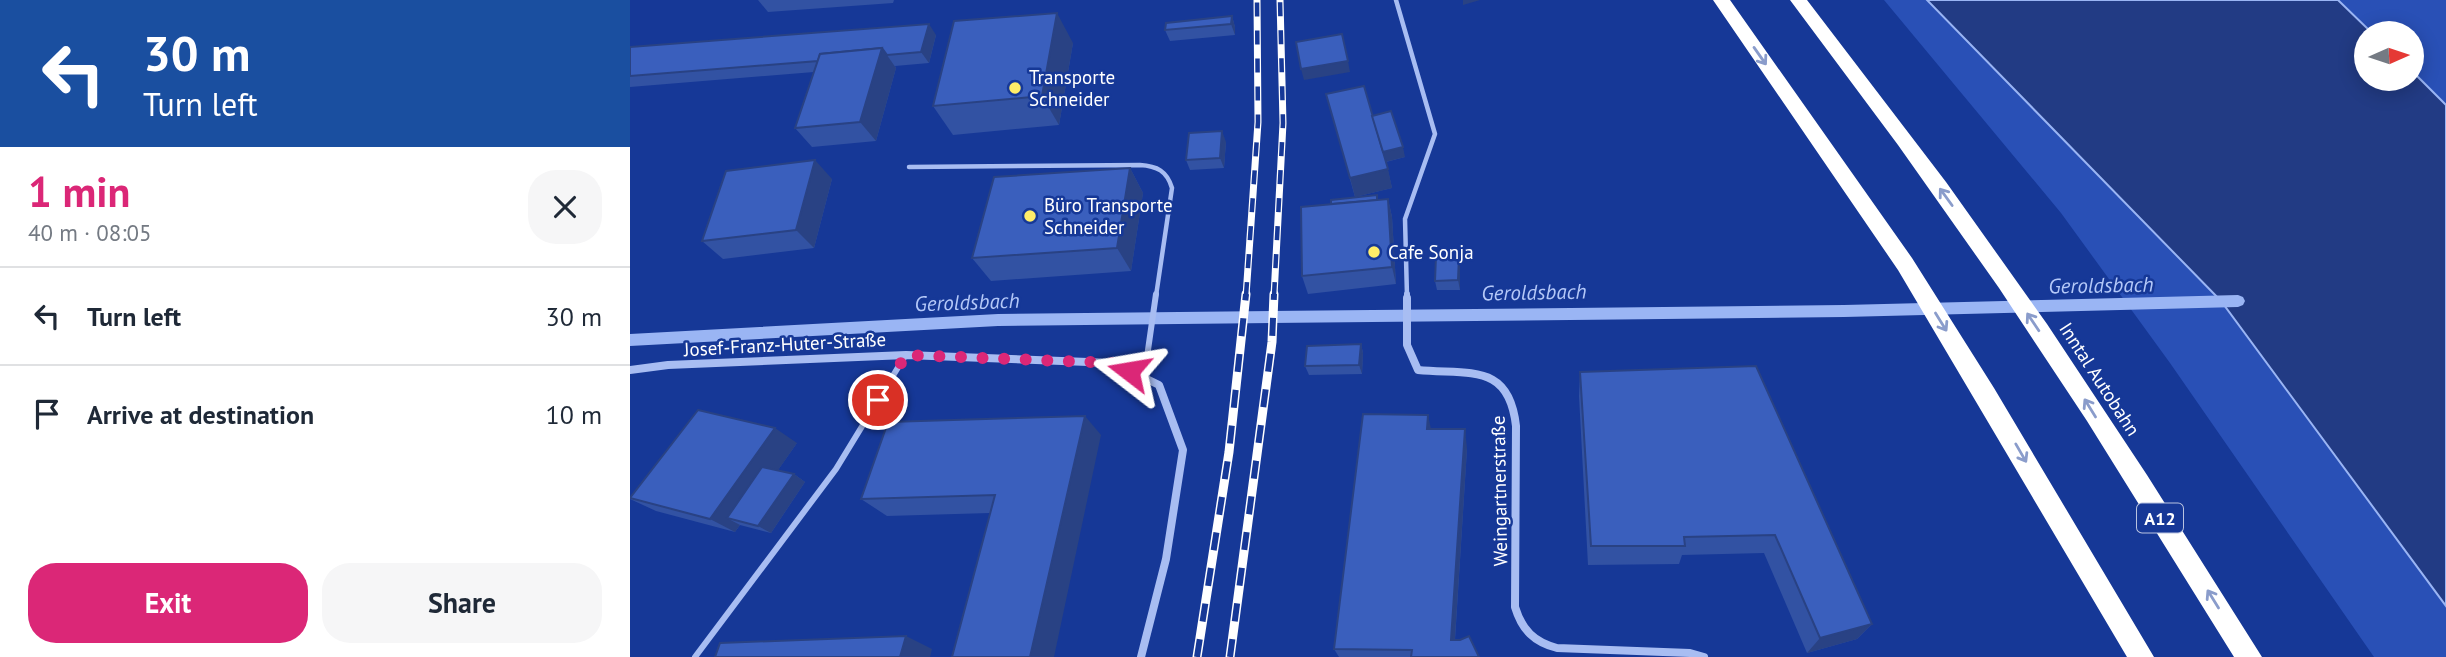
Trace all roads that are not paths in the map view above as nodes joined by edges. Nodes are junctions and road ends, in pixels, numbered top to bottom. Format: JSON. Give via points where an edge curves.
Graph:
{"nodes":[{"id":1,"x":1396,"y":0,"type":"edge"},
{"id":2,"x":1721,"y":0,"type":"edge"},
{"id":3,"x":1798,"y":0,"type":"edge"},
{"id":4,"x":909,"y":167,"type":"dead end"},
{"id":5,"x":1407,"y":298,"type":"joint"},
{"id":6,"x":1154,"y":308,"type":"joint"},
{"id":7,"x":1151,"y":331,"type":"joint"},
{"id":8,"x":906,"y":355,"type":"junction"},
{"id":9,"x":630,"y":370,"type":"edge"},
{"id":10,"x":1144,"y":378,"type":"junction"},
{"id":11,"x":695,"y":657,"type":"edge"},
{"id":12,"x":1141,"y":657,"type":"edge"},
{"id":13,"x":1704,"y":657,"type":"edge"},
{"id":14,"x":2141,"y":657,"type":"edge"},
{"id":15,"x":2249,"y":657,"type":"edge"}],
"edges":[{"from":1,"to":5,"type":"lane","name":"Weingartnerstraße","via":[[1435,134],[1405,219]]},
{"from":2,"to":14,"type":"highway","one_way":true,"via":[[1905,264]]},
{"from":15,"to":3,"type":"highway","name":"Inntal Autobahn","number":"A12","one_way":true,"via":[[2072,378],[1883,109]]},
{"from":4,"to":6,"type":"lane","via":[[1140,164],[1165,171],[1172,188]]},
{"from":5,"to":13,"type":"street","name":"Weingartnerstraße","via":[[1406,329],[1418,370],[1484,374],[1500,382],[1512,399],[1516,426],[1515,607],[1523,631],[1545,646],[1557,648]]},
{"from":6,"to":7,"type":"lane"},
{"from":7,"to":10,"type":"lane"},
{"from":8,"to":9,"type":"street","name":"Josef-Franz-Huter-Straße"},
{"from":8,"to":10,"type":"street","name":"Josef-Franz-Huter-Straße","via":[[1114,363]]},
{"from":8,"to":11,"type":"lane","via":[[836,469]]},
{"from":10,"to":12,"type":"street","name":"Josef-Franz-Huter-Straße","via":[[1160,385],[1183,450],[1166,559]]}]}
